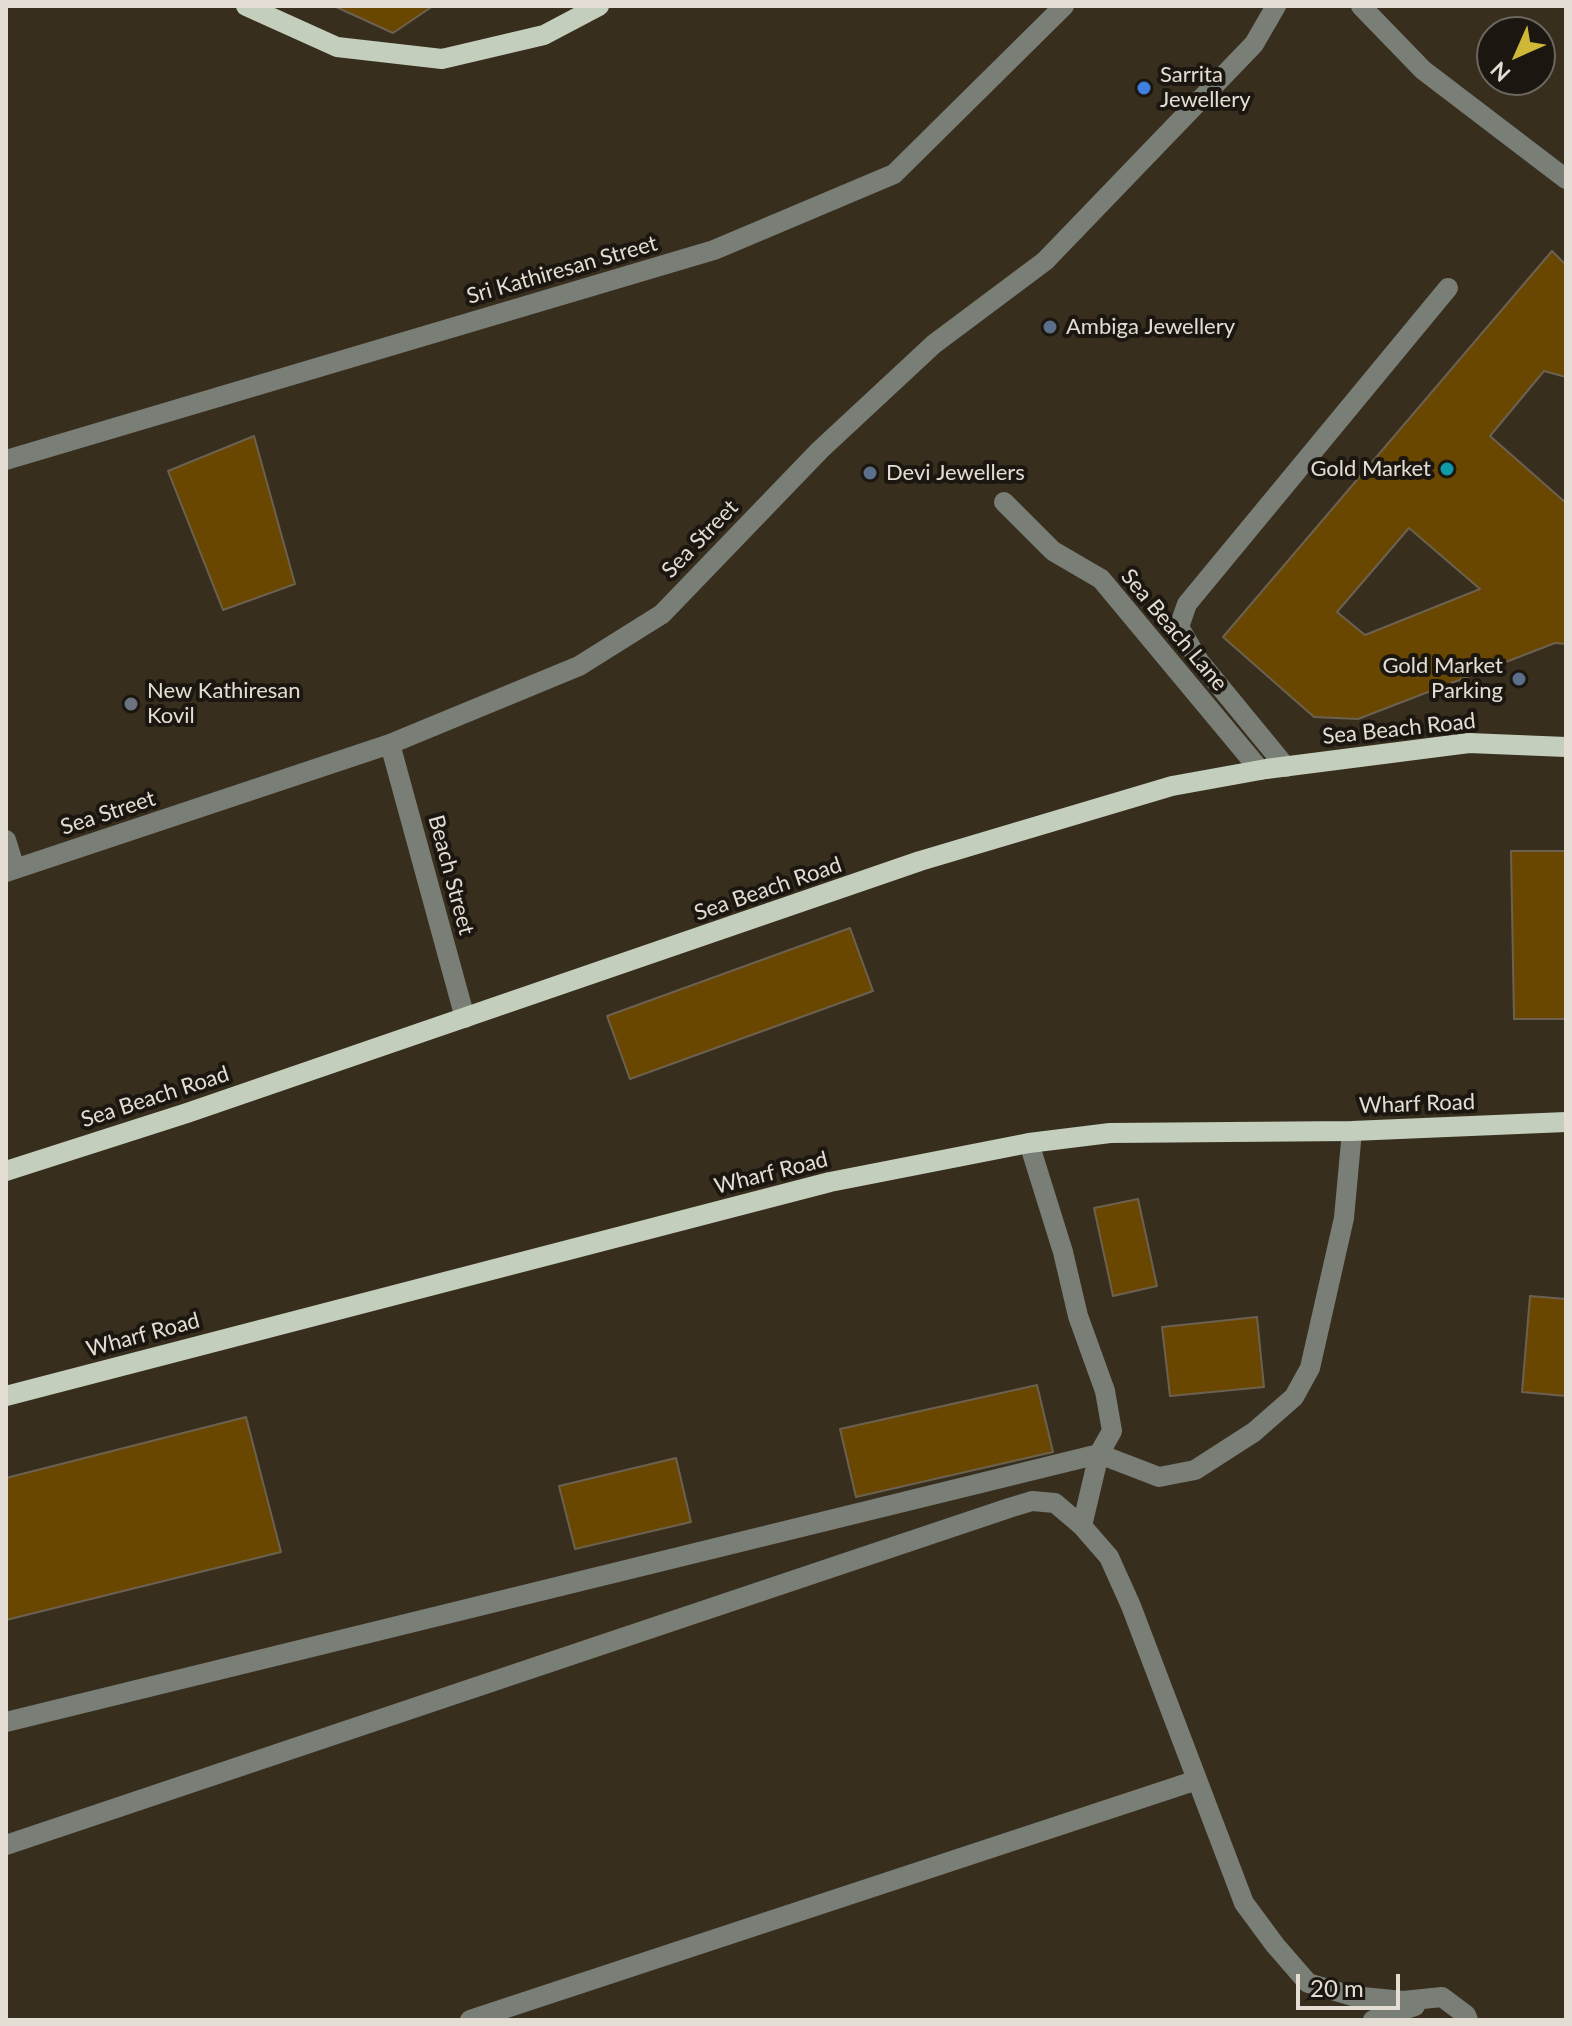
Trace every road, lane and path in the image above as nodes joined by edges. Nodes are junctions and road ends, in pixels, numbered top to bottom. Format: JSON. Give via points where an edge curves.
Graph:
{"nodes":[{"id":1,"x":246,"y":6,"type":"edge"},
{"id":2,"x":599,"y":6,"type":"edge"},
{"id":3,"x":1064,"y":6,"type":"edge"},
{"id":4,"x":1276,"y":6,"type":"edge"},
{"id":5,"x":1361,"y":6,"type":"edge"},
{"id":6,"x":1566,"y":179,"type":"edge"},
{"id":7,"x":1448,"y":288,"type":"dead end"},
{"id":8,"x":6,"y":460,"type":"edge"},
{"id":9,"x":1004,"y":502,"type":"dead end"},
{"id":10,"x":390,"y":744,"type":"junction"},
{"id":11,"x":1566,"y":747,"type":"edge"},
{"id":12,"x":1286,"y":767,"type":"junction"},
{"id":13,"x":1260,"y":770,"type":"junction"},
{"id":14,"x":6,"y":840,"type":"edge"},
{"id":15,"x":11,"y":870,"type":"edge"},
{"id":16,"x":465,"y":1018,"type":"junction"},
{"id":17,"x":1566,"y":1122,"type":"edge"},
{"id":18,"x":1352,"y":1131,"type":"junction"},
{"id":19,"x":1029,"y":1143,"type":"junction"},
{"id":20,"x":6,"y":1171,"type":"edge"},
{"id":21,"x":6,"y":1396,"type":"edge"},
{"id":22,"x":1099,"y":1454,"type":"junction"},
{"id":23,"x":1082,"y":1526,"type":"junction"},
{"id":24,"x":6,"y":1722,"type":"edge"},
{"id":25,"x":1197,"y":1780,"type":"junction"},
{"id":26,"x":6,"y":1845,"type":"edge"},
{"id":27,"x":1442,"y":1997,"type":"junction"},
{"id":28,"x":470,"y":2020,"type":"edge"},
{"id":29,"x":1373,"y":2020,"type":"edge"},
{"id":30,"x":1468,"y":2020,"type":"edge"}],
"edges":[{"from":1,"to":2,"type":"main road","via":[[337,47],[442,59],[544,35]]},
{"from":3,"to":8,"type":"street","name":"Sri Kathiresan Street","via":[[894,174],[714,250]]},
{"from":4,"to":10,"type":"street","name":"Sea Street","via":[[1254,44],[1045,261],[934,344],[820,450],[662,614],[579,666]]},
{"from":5,"to":6,"type":"street","via":[[1423,70]]},
{"from":7,"to":12,"type":"street","via":[[1187,604],[1179,627],[1199,661]]},
{"from":9,"to":13,"type":"street","name":"Sea Beach Lane","via":[[1053,551],[1101,579]]},
{"from":10,"to":15,"type":"street","name":"Sea Street"},
{"from":10,"to":16,"type":"street","name":"Beach Street"},
{"from":11,"to":12,"type":"main road","name":"Sea Beach Road","via":[[1469,743]]},
{"from":12,"to":13,"type":"main road","name":"Sea Beach Road"},
{"from":13,"to":16,"type":"main road","name":"Sea Beach Road","via":[[1172,786],[920,861]]},
{"from":14,"to":15,"type":"street"},
{"from":16,"to":20,"type":"main road","name":"Sea Beach Road"},
{"from":17,"to":18,"type":"main road","name":"Wharf Road"},
{"from":18,"to":19,"type":"main road","name":"Wharf Road","via":[[1110,1133]]},
{"from":18,"to":22,"type":"street","via":[[1344,1218],[1310,1368],[1294,1397],[1254,1432],[1195,1470],[1159,1477]]},
{"from":19,"to":21,"type":"main road","name":"Wharf Road","via":[[830,1182]]},
{"from":19,"to":22,"type":"street","via":[[1105,1391],[1112,1431]]},
{"from":22,"to":23,"type":"street"},
{"from":22,"to":24,"type":"street"},
{"from":23,"to":25,"type":"street","via":[[1109,1557]]},
{"from":23,"to":26,"type":"street","via":[[1055,1503],[1032,1501]]},
{"from":25,"to":27,"type":"street","via":[[1244,1903],[1308,1983],[1352,1996],[1403,2001]]},
{"from":25,"to":28,"type":"street"},
{"from":27,"to":29,"type":"street"},
{"from":27,"to":30,"type":"street"}]}
